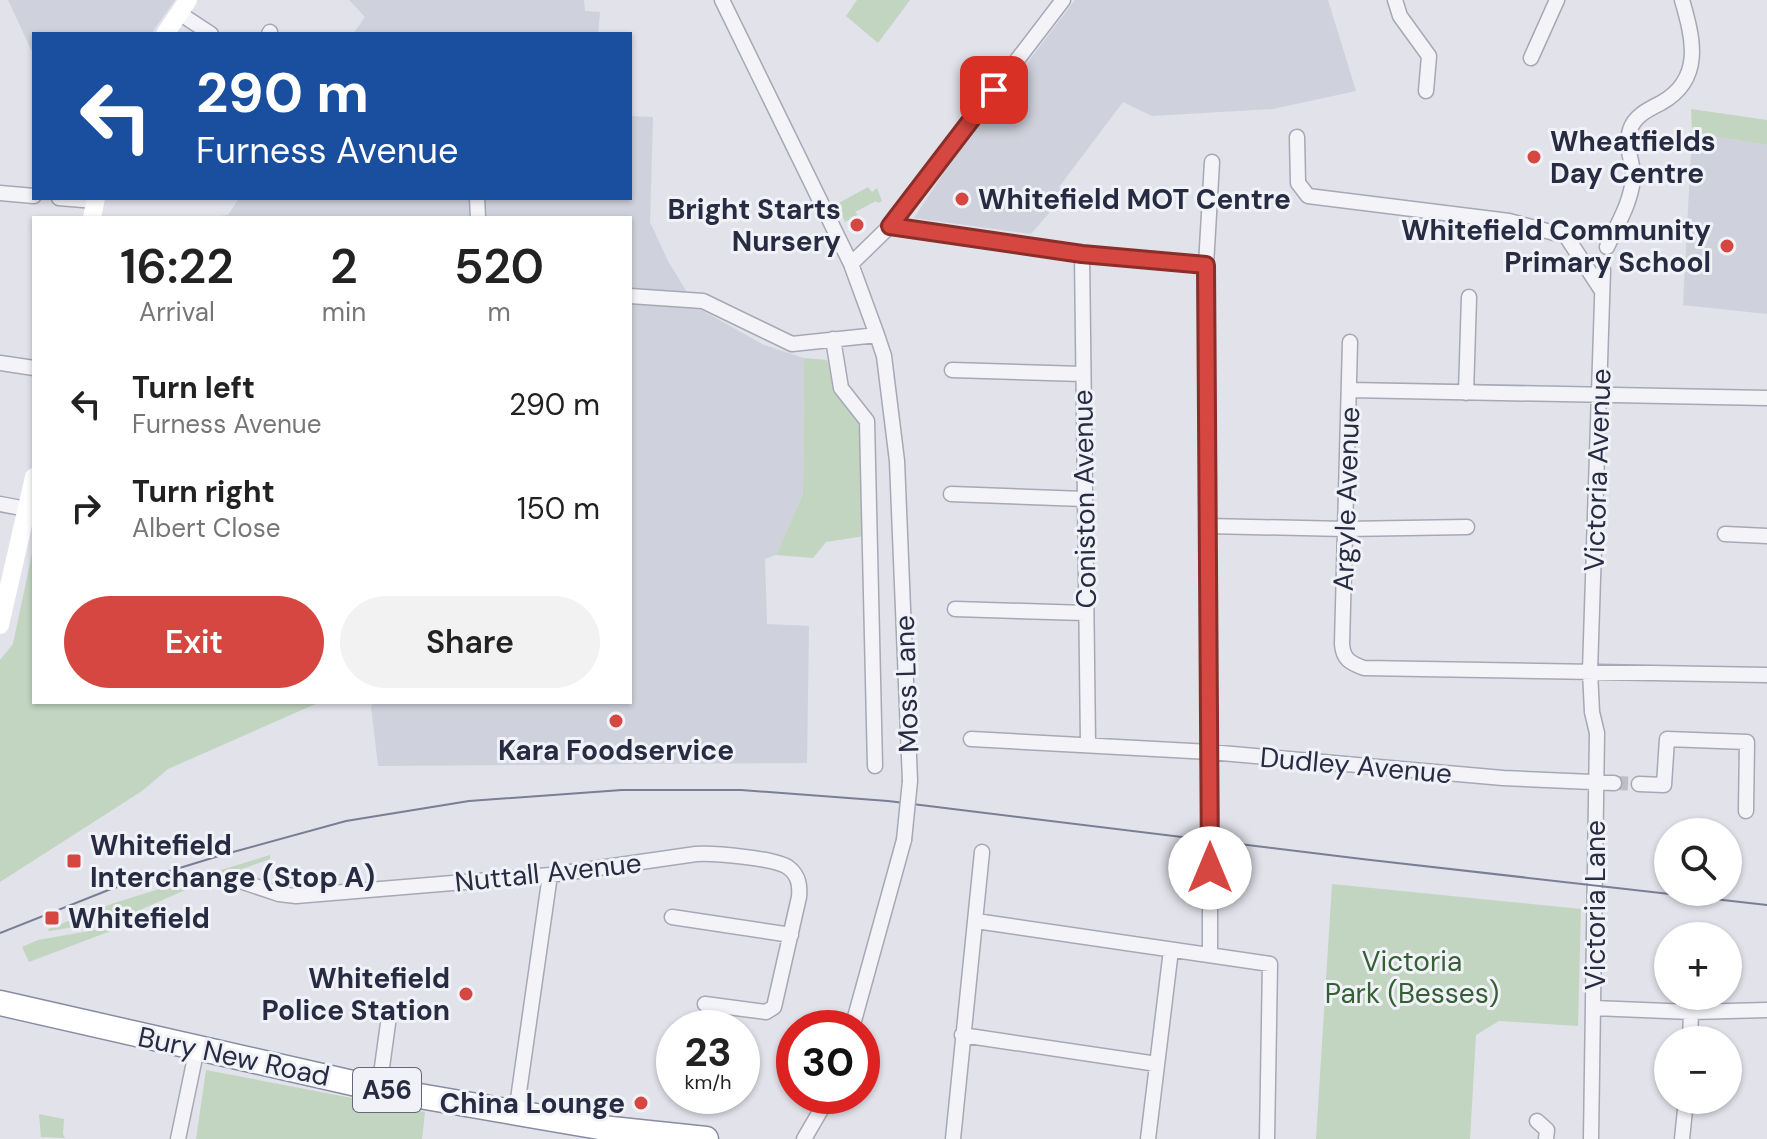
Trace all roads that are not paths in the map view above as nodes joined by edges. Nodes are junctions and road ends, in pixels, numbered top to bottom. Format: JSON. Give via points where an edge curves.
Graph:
{"nodes":[{"id":1,"x":722,"y":0,"type":"edge"},
{"id":2,"x":1063,"y":0,"type":"edge"},
{"id":3,"x":1395,"y":0,"type":"edge"},
{"id":4,"x":1557,"y":0,"type":"edge"},
{"id":5,"x":1682,"y":0,"type":"edge"},
{"id":6,"x":184,"y":7,"type":"edge"},
{"id":7,"x":166,"y":32,"type":"edge"},
{"id":8,"x":209,"y":32,"type":"edge"},
{"id":9,"x":1531,"y":58,"type":"dead end"},
{"id":10,"x":1426,"y":91,"type":"dead end"},
{"id":11,"x":1297,"y":137,"type":"dead end"},
{"id":12,"x":1212,"y":162,"type":"dead end"},
{"id":13,"x":0,"y":193,"type":"edge"},
{"id":14,"x":32,"y":196,"type":"edge"},
{"id":15,"x":68,"y":200,"type":"edge"},
{"id":16,"x":95,"y":206,"type":"edge"},
{"id":17,"x":890,"y":226,"type":"junction"},
{"id":18,"x":1607,"y":247,"type":"dead end"},
{"id":19,"x":1082,"y":254,"type":"junction"},
{"id":20,"x":851,"y":264,"type":"junction"},
{"id":21,"x":1206,"y":265,"type":"junction"},
{"id":22,"x":1603,"y":270,"type":"dead end"},
{"id":23,"x":1602,"y":291,"type":"junction"},
{"id":24,"x":632,"y":296,"type":"edge"},
{"id":25,"x":1469,"y":297,"type":"dead end"},
{"id":26,"x":877,"y":335,"type":"junction"},
{"id":27,"x":833,"y":339,"type":"junction"},
{"id":28,"x":1350,"y":342,"type":"dead end"},
{"id":29,"x":0,"y":363,"type":"edge"},
{"id":30,"x":32,"y":368,"type":"edge"},
{"id":31,"x":952,"y":370,"type":"dead end"},
{"id":32,"x":1082,"y":374,"type":"junction"},
{"id":33,"x":1350,"y":390,"type":"junction"},
{"id":34,"x":1466,"y":393,"type":"junction"},
{"id":35,"x":1599,"y":396,"type":"junction"},
{"id":36,"x":1767,"y":398,"type":"edge"},
{"id":37,"x":32,"y":486,"type":"edge"},
{"id":38,"x":951,"y":494,"type":"dead end"},
{"id":39,"x":1084,"y":499,"type":"junction"},
{"id":40,"x":0,"y":504,"type":"edge"},
{"id":41,"x":27,"y":509,"type":"junction"},
{"id":42,"x":1208,"y":526,"type":"junction"},
{"id":43,"x":1467,"y":527,"type":"dead end"},
{"id":44,"x":1345,"y":529,"type":"junction"},
{"id":45,"x":1725,"y":534,"type":"dead end"},
{"id":46,"x":1767,"y":536,"type":"edge"},
{"id":47,"x":955,"y":609,"type":"dead end"},
{"id":48,"x":1085,"y":613,"type":"junction"},
{"id":49,"x":0,"y":623,"type":"edge"},
{"id":50,"x":1590,"y":671,"type":"junction"},
{"id":51,"x":1767,"y":675,"type":"edge"},
{"id":52,"x":971,"y":739,"type":"dead end"},
{"id":53,"x":1088,"y":744,"type":"junction"},
{"id":54,"x":1210,"y":752,"type":"junction"},
{"id":55,"x":875,"y":766,"type":"dead end"},
{"id":56,"x":1596,"y":782,"type":"junction"},
{"id":57,"x":1614,"y":783,"type":"tunnel mouth"},
{"id":58,"x":1639,"y":784,"type":"tunnel mouth"},
{"id":59,"x":1746,"y":811,"type":"dead end"},
{"id":60,"x":982,"y":852,"type":"dead end"},
{"id":61,"x":268,"y":874,"type":"dead end"},
{"id":62,"x":550,"y":875,"type":"junction"},
{"id":63,"x":237,"y":880,"type":"dead end"},
{"id":64,"x":263,"y":889,"type":"junction"},
{"id":65,"x":976,"y":921,"type":"junction"},
{"id":66,"x":679,"y":923,"type":"dead end"},
{"id":67,"x":791,"y":935,"type":"junction"},
{"id":68,"x":1171,"y":950,"type":"junction"},
{"id":69,"x":1210,"y":955,"type":"junction"},
{"id":70,"x":0,"y":1003,"type":"edge"},
{"id":71,"x":705,"y":1004,"type":"dead end"},
{"id":72,"x":1594,"y":1008,"type":"junction"},
{"id":73,"x":857,"y":1010,"type":"edge"},
{"id":74,"x":1767,"y":1010,"type":"edge"},
{"id":75,"x":1691,"y":1012,"type":"junction"},
{"id":76,"x":389,"y":1016,"type":"dead end"},
{"id":77,"x":1690,"y":1026,"type":"edge"},
{"id":78,"x":962,"y":1035,"type":"junction"},
{"id":79,"x":197,"y":1048,"type":"junction"},
{"id":80,"x":1157,"y":1064,"type":"junction"},
{"id":81,"x":379,"y":1089,"type":"junction"},
{"id":82,"x":516,"y":1113,"type":"junction"},
{"id":83,"x":819,"y":1114,"type":"edge"},
{"id":84,"x":1685,"y":1114,"type":"edge"},
{"id":85,"x":1537,"y":1121,"type":"dead end"},
{"id":86,"x":178,"y":1139,"type":"edge"},
{"id":87,"x":706,"y":1139,"type":"edge"},
{"id":88,"x":804,"y":1139,"type":"edge"},
{"id":89,"x":953,"y":1139,"type":"edge"},
{"id":90,"x":1148,"y":1139,"type":"edge"},
{"id":91,"x":1267,"y":1139,"type":"edge"},
{"id":92,"x":1546,"y":1139,"type":"edge"},
{"id":93,"x":1591,"y":1139,"type":"edge"},
{"id":94,"x":1682,"y":1139,"type":"edge"}],
"edges":[{"from":1,"to":20,"type":"street","name":"Moss Lane"},
{"from":2,"to":17,"type":"street"},
{"from":3,"to":10,"type":"street","via":[[1400,16],[1429,56],[1434,75]]},
{"from":4,"to":9,"type":"street"},
{"from":5,"to":18,"type":"street","via":[[1693,39],[1692,59],[1672,96],[1643,112],[1630,128],[1629,200]]},
{"from":6,"to":7,"type":"street"},
{"from":6,"to":8,"type":"street"},
{"from":11,"to":23,"type":"street","via":[[1298,183],[1308,196],[1509,221],[1566,236]]},
{"from":12,"to":21,"type":"street"},
{"from":13,"to":14,"type":"street"},
{"from":15,"to":16,"type":"street"},
{"from":17,"to":19,"type":"street"},
{"from":17,"to":20,"type":"street"},
{"from":19,"to":21,"type":"street"},
{"from":19,"to":32,"type":"street","name":"Coniston Avenue"},
{"from":20,"to":26,"type":"street","name":"Moss Lane"},
{"from":21,"to":42,"type":"street"},
{"from":22,"to":23,"type":"street","name":"Victoria Avenue"},
{"from":23,"to":35,"type":"street","name":"Victoria Avenue"},
{"from":24,"to":27,"type":"street","via":[[703,301],[792,344]]},
{"from":25,"to":34,"type":"street"},
{"from":26,"to":27,"type":"street"},
{"from":26,"to":73,"type":"street","name":"Moss Lane","bridge":true,"via":[[897,461],[910,781],[904,840]]},
{"from":27,"to":55,"type":"street","via":[[841,388],[867,421]]},
{"from":28,"to":33,"type":"street","name":"Argyle Avenue"},
{"from":29,"to":30,"type":"street"},
{"from":31,"to":32,"type":"street"},
{"from":32,"to":39,"type":"street","name":"Coniston Avenue"},
{"from":33,"to":34,"type":"street"},
{"from":33,"to":44,"type":"street","name":"Argyle Avenue"},
{"from":34,"to":35,"type":"street"},
{"from":35,"to":36,"type":"street"},
{"from":35,"to":50,"type":"street","name":"Victoria Avenue"},
{"from":37,"to":41,"type":"street"},
{"from":38,"to":39,"type":"street"},
{"from":39,"to":48,"type":"street","name":"Coniston Avenue"},
{"from":40,"to":41,"type":"street"},
{"from":41,"to":49,"type":"street"},
{"from":42,"to":44,"type":"street"},
{"from":42,"to":54,"type":"street"},
{"from":43,"to":44,"type":"street"},
{"from":44,"to":50,"type":"street","name":"Argyle Avenue","via":[[1342,644],[1352,664]]},
{"from":45,"to":46,"type":"street"},
{"from":47,"to":48,"type":"street"},
{"from":48,"to":53,"type":"street","name":"Coniston Avenue"},
{"from":50,"to":51,"type":"street"},
{"from":50,"to":56,"type":"street","name":"Victoria Lane"},
{"from":52,"to":53,"type":"street","name":"Dudley Avenue"},
{"from":53,"to":54,"type":"street","name":"Dudley Avenue"},
{"from":54,"to":56,"type":"street","name":"Dudley Avenue"},
{"from":54,"to":69,"type":"street"},
{"from":56,"to":57,"type":"street","name":"Dudley Avenue"},
{"from":56,"to":72,"type":"street","name":"Victoria Lane"},
{"from":58,"to":59,"type":"street","via":[[1664,785],[1667,739],[1747,742]]},
{"from":60,"to":65,"type":"street"},
{"from":61,"to":64,"type":"street"},
{"from":62,"to":64,"type":"street","name":"Nuttall Avenue","via":[[296,896]]},
{"from":62,"to":67,"type":"street","name":"Nuttall Avenue","via":[[709,853],[780,864],[791,869],[800,887]]},
{"from":62,"to":82,"type":"street"},
{"from":63,"to":64,"type":"street","name":"Nuttall Avenue"},
{"from":65,"to":68,"type":"street"},
{"from":65,"to":78,"type":"street"},
{"from":66,"to":67,"type":"street"},
{"from":67,"to":71,"type":"street","name":"Nuttall Avenue","via":[[774,1007],[766,1012]]},
{"from":68,"to":69,"type":"street"},
{"from":68,"to":80,"type":"street"},
{"from":69,"to":91,"type":"street","via":[[1270,964]]},
{"from":70,"to":79,"type":"highway","name":"Bury New Road","number":"A56"},
{"from":72,"to":75,"type":"street"},
{"from":72,"to":93,"type":"street","name":"Victoria Lane"},
{"from":74,"to":75,"type":"street"},
{"from":75,"to":77,"type":"street"},
{"from":76,"to":81,"type":"street"},
{"from":78,"to":80,"type":"street"},
{"from":78,"to":89,"type":"street"},
{"from":79,"to":81,"type":"highway","name":"Bury New Road","number":"A56"},
{"from":79,"to":86,"type":"street"},
{"from":80,"to":90,"type":"street"},
{"from":81,"to":82,"type":"highway","name":"Bury New Road","number":"A56"},
{"from":82,"to":87,"type":"highway","name":"Bury New Road","number":"A56"},
{"from":83,"to":88,"type":"street"},
{"from":84,"to":94,"type":"street"},
{"from":85,"to":92,"type":"street","via":[[1547,1130]]}]}
